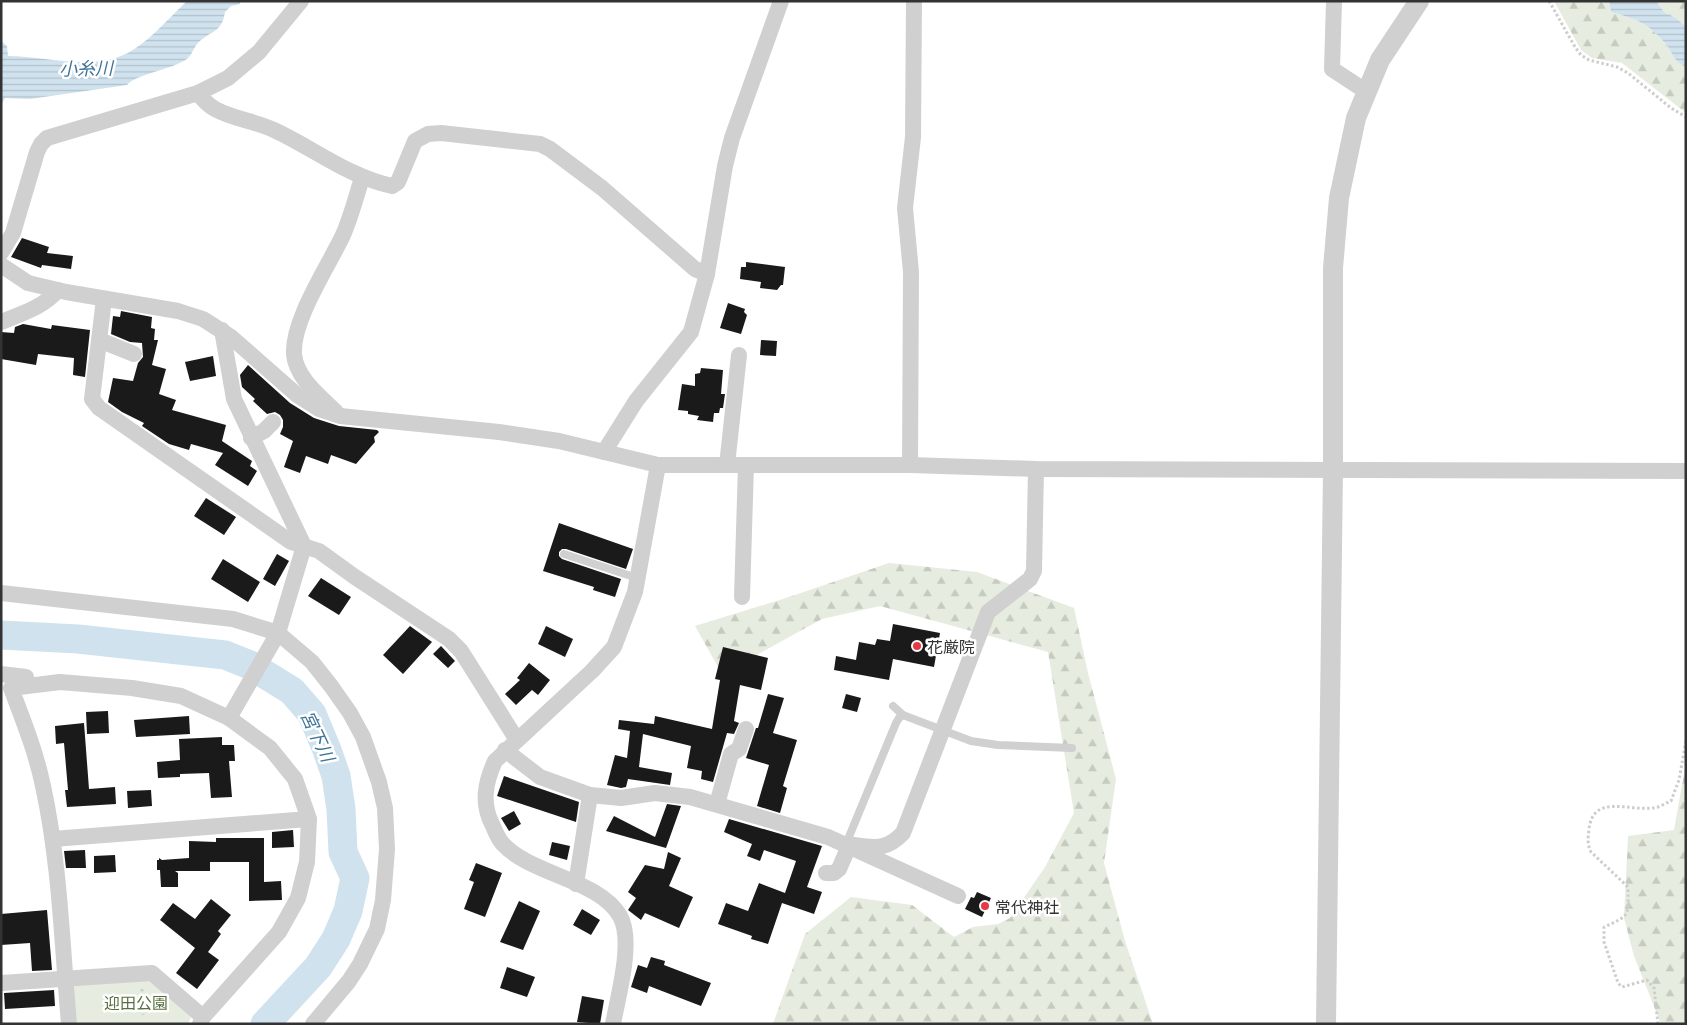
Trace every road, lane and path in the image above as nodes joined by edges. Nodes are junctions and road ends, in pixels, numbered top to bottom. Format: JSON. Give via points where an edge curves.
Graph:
{"nodes":[{"id":1,"x":301,"y":1,"type":"edge"},
{"id":2,"x":781,"y":1,"type":"edge"},
{"id":3,"x":914,"y":1,"type":"edge"},
{"id":4,"x":1334,"y":1,"type":"edge"},
{"id":5,"x":1419,"y":1,"type":"edge"},
{"id":6,"x":1549,"y":1,"type":"edge"},
{"id":7,"x":1366,"y":92,"type":"junction"},
{"id":8,"x":198,"y":93,"type":"junction"},
{"id":9,"x":1686,"y":117,"type":"edge"},
{"id":10,"x":362,"y":178,"type":"junction"},
{"id":11,"x":1,"y":253,"type":"edge"},
{"id":12,"x":1,"y":265,"type":"edge"},
{"id":13,"x":707,"y":274,"type":"junction"},
{"id":14,"x":58,"y":290,"type":"junction"},
{"id":15,"x":104,"y":298,"type":"junction"},
{"id":16,"x":1,"y":322,"type":"edge"},
{"id":17,"x":222,"y":330,"type":"junction"},
{"id":18,"x":99,"y":340,"type":"junction"},
{"id":19,"x":134,"y":354,"type":"dead end"},
{"id":20,"x":740,"y":355,"type":"dead end"},
{"id":21,"x":340,"y":416,"type":"junction"},
{"id":22,"x":273,"y":422,"type":"dead end"},
{"id":23,"x":252,"y":438,"type":"junction"},
{"id":24,"x":604,"y":452,"type":"junction"},
{"id":25,"x":658,"y":464,"type":"junction"},
{"id":26,"x":727,"y":465,"type":"junction"},
{"id":27,"x":746,"y":465,"type":"junction"},
{"id":28,"x":910,"y":465,"type":"junction"},
{"id":29,"x":1036,"y":469,"type":"junction"},
{"id":30,"x":1333,"y":470,"type":"junction"},
{"id":31,"x":1686,"y":471,"type":"edge"},
{"id":32,"x":304,"y":546,"type":"junction"},
{"id":33,"x":564,"y":554,"type":"dead end"},
{"id":34,"x":637,"y":578,"type":"junction"},
{"id":35,"x":1,"y":593,"type":"edge"},
{"id":36,"x":742,"y":596,"type":"dead end"},
{"id":37,"x":277,"y":635,"type":"junction"},
{"id":38,"x":1,"y":674,"type":"edge"},
{"id":39,"x":26,"y":677,"type":"dead end"},
{"id":40,"x":893,"y":706,"type":"dead end"},
{"id":41,"x":231,"y":714,"type":"junction"},
{"id":42,"x":903,"y":714,"type":"junction"},
{"id":43,"x":746,"y":729,"type":"dead end"},
{"id":44,"x":943,"y":730,"type":"junction"},
{"id":45,"x":1686,"y":741,"type":"edge"},
{"id":46,"x":511,"y":745,"type":"junction"},
{"id":47,"x":1072,"y":748,"type":"dead end"},
{"id":48,"x":590,"y":795,"type":"junction"},
{"id":49,"x":717,"y":804,"type":"junction"},
{"id":50,"x":309,"y":819,"type":"junction"},
{"id":51,"x":53,"y":839,"type":"junction"},
{"id":52,"x":847,"y":845,"type":"junction"},
{"id":53,"x":826,"y":873,"type":"dead end"},
{"id":54,"x":576,"y":884,"type":"junction"},
{"id":55,"x":958,"y":896,"type":"dead end"},
{"id":56,"x":141,"y":973,"type":"junction"},
{"id":57,"x":65,"y":977,"type":"junction"},
{"id":58,"x":1,"y":983,"type":"edge"},
{"id":59,"x":143,"y":1015,"type":"dead end"},
{"id":60,"x":202,"y":1021,"type":"edge"},
{"id":61,"x":69,"y":1024,"type":"edge"},
{"id":62,"x":313,"y":1024,"type":"edge"},
{"id":63,"x":613,"y":1024,"type":"edge"},
{"id":64,"x":1326,"y":1024,"type":"edge"},
{"id":65,"x":1658,"y":1024,"type":"edge"}],
"edges":[{"from":1,"to":8,"type":"street","via":[[259,52],[228,78]]},
{"from":2,"to":13,"type":"street","via":[[732,138]]},
{"from":3,"to":28,"type":"street","via":[[913,137],[905,208],[911,272]]},
{"from":4,"to":7,"type":"street","via":[[1332,69]]},
{"from":5,"to":7,"type":"street","via":[[1380,60]]},
{"from":6,"to":9,"type":"path","via":[[1582,55],[1628,73]]},
{"from":7,"to":30,"type":"street","via":[[1356,118],[1340,198],[1333,268]]},
{"from":8,"to":10,"type":"street","via":[[216,110],[271,128]]},
{"from":8,"to":11,"type":"street","via":[[48,138],[37,152],[13,233]]},
{"from":10,"to":13,"type":"street","via":[[392,186],[398,182],[415,141],[428,134],[540,144],[559,154],[602,188],[694,269]]},
{"from":10,"to":21,"type":"street","via":[[343,234],[307,305],[294,354],[307,384]]},
{"from":12,"to":14,"type":"street","via":[[28,283]]},
{"from":13,"to":24,"type":"street","via":[[691,332],[636,401]]},
{"from":14,"to":15,"type":"street"},
{"from":14,"to":16,"type":"street","via":[[41,305]]},
{"from":15,"to":17,"type":"street","via":[[178,311],[204,319]]},
{"from":15,"to":18,"type":"street"},
{"from":17,"to":21,"type":"street","via":[[297,395],[319,409]]},
{"from":17,"to":23,"type":"street","via":[[234,399]]},
{"from":18,"to":19,"type":"street"},
{"from":18,"to":32,"type":"street","via":[[92,399],[99,408],[291,542]]},
{"from":20,"to":26,"type":"street"},
{"from":21,"to":24,"type":"street","via":[[499,432]]},
{"from":22,"to":23,"type":"street"},
{"from":23,"to":32,"type":"street"},
{"from":24,"to":25,"type":"street"},
{"from":25,"to":26,"type":"street"},
{"from":25,"to":34,"type":"street"},
{"from":26,"to":27,"type":"street"},
{"from":27,"to":28,"type":"street"},
{"from":27,"to":36,"type":"street"},
{"from":28,"to":29,"type":"street"},
{"from":29,"to":30,"type":"street"},
{"from":29,"to":44,"type":"street","via":[[1034,571],[1030,579],[988,612]]},
{"from":30,"to":31,"type":"street"},
{"from":30,"to":64,"type":"street"},
{"from":32,"to":37,"type":"street"},
{"from":32,"to":46,"type":"street","via":[[319,551],[449,639],[461,651]]},
{"from":33,"to":34,"type":"lane"},
{"from":34,"to":46,"type":"street","via":[[635,592],[614,647]]},
{"from":35,"to":37,"type":"street","via":[[233,619]]},
{"from":37,"to":41,"type":"street"},
{"from":37,"to":62,"type":"street","via":[[312,662],[350,713],[363,737],[385,808],[387,849],[377,930],[349,981]]},
{"from":38,"to":39,"type":"street"},
{"from":40,"to":42,"type":"lane"},
{"from":41,"to":50,"type":"street","via":[[270,748],[295,778]]},
{"from":41,"to":51,"type":"street","via":[[180,696],[132,688],[60,682],[11,688],[43,784]]},
{"from":42,"to":44,"type":"lane"},
{"from":42,"to":52,"type":"lane","via":[[896,723]]},
{"from":43,"to":49,"type":"street","via":[[739,749],[732,754]]},
{"from":44,"to":47,"type":"lane","via":[[989,744]]},
{"from":44,"to":52,"type":"street","via":[[903,833],[883,847]]},
{"from":45,"to":65,"type":"path","via":[[1679,780],[1671,801],[1655,808],[1604,807],[1594,812],[1588,838],[1591,852],[1628,888],[1628,912],[1624,918],[1604,927],[1604,942],[1618,983],[1622,987],[1647,980],[1651,983]]},
{"from":46,"to":48,"type":"street","via":[[540,777]]},
{"from":46,"to":54,"type":"street","via":[[495,761],[489,774],[484,797],[488,816],[501,842],[525,862]]},
{"from":48,"to":49,"type":"street","via":[[621,798],[655,793]]},
{"from":48,"to":54,"type":"street"},
{"from":49,"to":52,"type":"street"},
{"from":50,"to":51,"type":"street"},
{"from":50,"to":60,"type":"street","via":[[307,862],[298,898],[279,932]]},
{"from":51,"to":57,"type":"street"},
{"from":52,"to":53,"type":"street","via":[[839,869],[834,874]]},
{"from":52,"to":55,"type":"street"},
{"from":54,"to":63,"type":"street","via":[[604,898],[620,916],[626,934]]},
{"from":56,"to":57,"type":"street"},
{"from":56,"to":59,"type":"path"},
{"from":56,"to":60,"type":"street","via":[[152,973]]},
{"from":57,"to":58,"type":"street"},
{"from":57,"to":61,"type":"street"}]}
